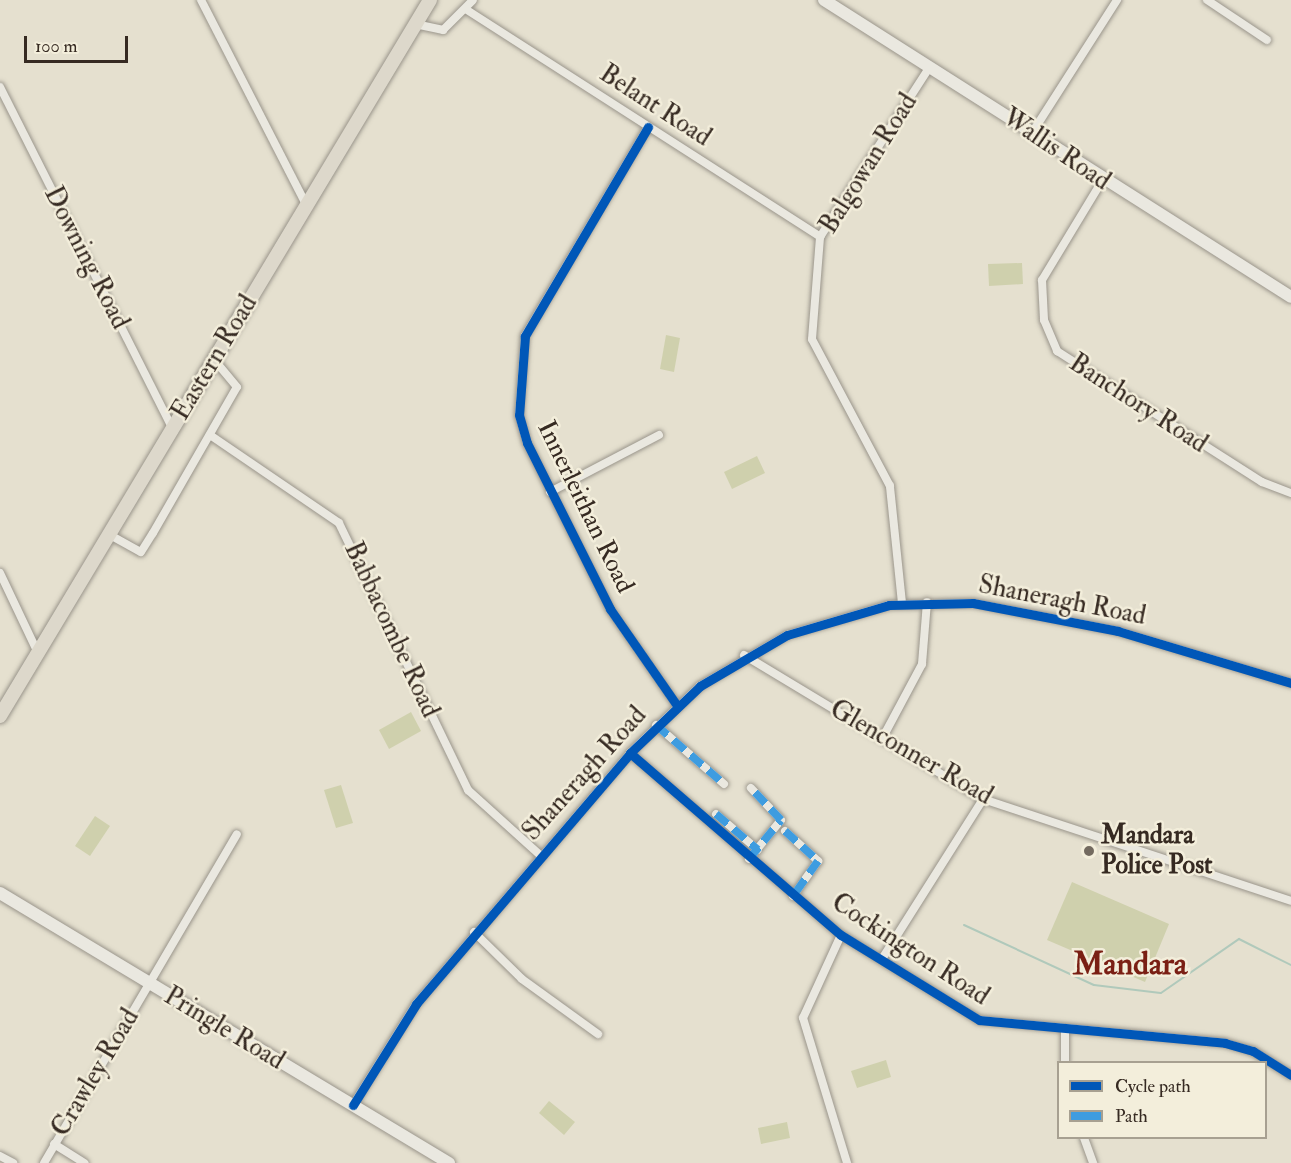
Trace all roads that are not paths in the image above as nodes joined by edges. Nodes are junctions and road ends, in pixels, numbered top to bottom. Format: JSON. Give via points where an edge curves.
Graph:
{"nodes":[{"id":1,"x":201,"y":0,"type":"edge"},
{"id":2,"x":430,"y":0,"type":"edge"},
{"id":3,"x":473,"y":0,"type":"edge"},
{"id":4,"x":824,"y":0,"type":"edge"},
{"id":5,"x":1117,"y":0,"type":"edge"},
{"id":6,"x":1207,"y":0,"type":"edge"},
{"id":7,"x":467,"y":10,"type":"junction"},
{"id":8,"x":415,"y":24,"type":"junction"},
{"id":9,"x":1267,"y":40,"type":"dead end"},
{"id":10,"x":929,"y":68,"type":"junction"},
{"id":11,"x":0,"y":87,"type":"edge"},
{"id":12,"x":648,"y":127,"type":"junction"},
{"id":13,"x":1032,"y":133,"type":"junction"},
{"id":14,"x":1102,"y":182,"type":"junction"},
{"id":15,"x":307,"y":206,"type":"junction"},
{"id":16,"x":820,"y":237,"type":"junction"},
{"id":17,"x":1291,"y":297,"type":"edge"},
{"id":18,"x":214,"y":360,"type":"junction"},
{"id":19,"x":172,"y":428,"type":"junction"},
{"id":20,"x":210,"y":435,"type":"junction"},
{"id":21,"x":659,"y":435,"type":"dead end"},
{"id":22,"x":550,"y":492,"type":"junction"},
{"id":23,"x":1291,"y":493,"type":"edge"},
{"id":24,"x":110,"y":535,"type":"junction"},
{"id":25,"x":0,"y":573,"type":"edge"},
{"id":26,"x":927,"y":602,"type":"junction"},
{"id":27,"x":902,"y":603,"type":"junction"},
{"id":28,"x":38,"y":653,"type":"junction"},
{"id":29,"x":744,"y":655,"type":"junction"},
{"id":30,"x":1291,"y":683,"type":"edge"},
{"id":31,"x":676,"y":704,"type":"junction"},
{"id":32,"x":0,"y":716,"type":"edge"},
{"id":33,"x":656,"y":725,"type":"junction"},
{"id":34,"x":882,"y":739,"type":"junction"},
{"id":35,"x":630,"y":753,"type":"junction"},
{"id":36,"x":724,"y":784,"type":"dead end"},
{"id":37,"x":751,"y":789,"type":"dead end"},
{"id":38,"x":983,"y":799,"type":"junction"},
{"id":39,"x":716,"y":814,"type":"dead end"},
{"id":40,"x":785,"y":831,"type":"dead end"},
{"id":41,"x":237,"y":834,"type":"dead end"},
{"id":42,"x":758,"y":850,"type":"junction"},
{"id":43,"x":540,"y":855,"type":"junction"},
{"id":44,"x":749,"y":859,"type":"junction"},
{"id":45,"x":0,"y":893,"type":"edge"},
{"id":46,"x":794,"y":896,"type":"junction"},
{"id":47,"x":1291,"y":901,"type":"edge"},
{"id":48,"x":474,"y":932,"type":"junction"},
{"id":49,"x":841,"y":935,"type":"junction"},
{"id":50,"x":882,"y":959,"type":"junction"},
{"id":51,"x":148,"y":983,"type":"junction"},
{"id":52,"x":1065,"y":1032,"type":"junction"},
{"id":53,"x":598,"y":1034,"type":"dead end"},
{"id":54,"x":1065,"y":1061,"type":"edge"},
{"id":55,"x":1267,"y":1061,"type":"edge"},
{"id":56,"x":1267,"y":1061,"type":"edge"},
{"id":57,"x":1291,"y":1074,"type":"edge"},
{"id":58,"x":353,"y":1105,"type":"junction"},
{"id":59,"x":1085,"y":1139,"type":"edge"},
{"id":60,"x":54,"y":1144,"type":"junction"},
{"id":61,"x":0,"y":1156,"type":"edge"},
{"id":62,"x":13,"y":1163,"type":"edge"},
{"id":63,"x":44,"y":1163,"type":"edge"},
{"id":64,"x":85,"y":1163,"type":"edge"},
{"id":65,"x":449,"y":1163,"type":"edge"},
{"id":66,"x":847,"y":1163,"type":"edge"},
{"id":67,"x":1093,"y":1163,"type":"edge"}],
"edges":[{"from":1,"to":15,"type":"street"},
{"from":2,"to":8,"type":"main road","name":"Eastern Road"},
{"from":3,"to":7,"type":"street"},
{"from":4,"to":10,"type":"street","name":"Wallis Road"},
{"from":5,"to":13,"type":"street"},
{"from":6,"to":9,"type":"street"},
{"from":7,"to":8,"type":"street","via":[[443,30]]},
{"from":7,"to":12,"type":"street","name":"Belant Road"},
{"from":8,"to":15,"type":"main road","name":"Eastern Road"},
{"from":10,"to":13,"type":"street","name":"Wallis Road"},
{"from":10,"to":16,"type":"street","name":"Balgowan Road"},
{"from":11,"to":19,"type":"street","name":"Downing Road"},
{"from":12,"to":16,"type":"street","name":"Belant Road"},
{"from":12,"to":22,"type":"street","name":"Innerleithan Road","via":[[521,349],[520,424]]},
{"from":13,"to":14,"type":"street","name":"Wallis Road"},
{"from":14,"to":17,"type":"street","name":"Wallis Road"},
{"from":14,"to":23,"type":"street","name":"Banchory Road","via":[[1042,279],[1041,306],[1058,351],[1262,482]]},
{"from":15,"to":18,"type":"main road","name":"Eastern Road"},
{"from":16,"to":27,"type":"street","name":"Balgowan Road","via":[[813,348],[890,486]]},
{"from":18,"to":19,"type":"main road","name":"Eastern Road"},
{"from":18,"to":20,"type":"street","via":[[237,385]]},
{"from":19,"to":24,"type":"main road","name":"Eastern Road"},
{"from":20,"to":24,"type":"street","via":[[141,552]]},
{"from":20,"to":43,"type":"street","name":"Babbacombe Road","via":[[339,524],[468,790]]},
{"from":21,"to":22,"type":"street"},
{"from":22,"to":31,"type":"street","name":"Innerleithan Road","via":[[610,609]]},
{"from":24,"to":28,"type":"main road","name":"Eastern Road"},
{"from":25,"to":28,"type":"street"},
{"from":26,"to":27,"type":"street","name":"Shaneragh Road"},
{"from":26,"to":30,"type":"street","name":"Shaneragh Road","via":[[1035,612],[1216,658]]},
{"from":26,"to":34,"type":"street","via":[[922,664]]},
{"from":27,"to":29,"type":"street","name":"Shaneragh Road","via":[[813,625]]},
{"from":28,"to":32,"type":"main road","name":"Eastern Road"},
{"from":29,"to":31,"type":"street","name":"Shaneragh Road"},
{"from":29,"to":34,"type":"street","name":"Glenconner Road"},
{"from":31,"to":33,"type":"street","name":"Shaneragh Road"},
{"from":33,"to":35,"type":"street","name":"Shaneragh Road"},
{"from":33,"to":36,"type":"street"},
{"from":34,"to":38,"type":"street","name":"Glenconner Road"},
{"from":35,"to":43,"type":"street","name":"Shaneragh Road"},
{"from":35,"to":44,"type":"street","name":"Cockington Road"},
{"from":37,"to":42,"type":"street","via":[[781,820]]},
{"from":38,"to":47,"type":"street","name":"Glenconner Road"},
{"from":38,"to":50,"type":"street"},
{"from":39,"to":42,"type":"street"},
{"from":40,"to":46,"type":"street","via":[[818,861]]},
{"from":41,"to":51,"type":"street","name":"Crawley Road"},
{"from":42,"to":44,"type":"street"},
{"from":43,"to":48,"type":"street","name":"Shaneragh Road"},
{"from":44,"to":46,"type":"street","name":"Cockington Road"},
{"from":45,"to":51,"type":"street","name":"Pringle Road"},
{"from":46,"to":49,"type":"street","name":"Cockington Road"},
{"from":48,"to":53,"type":"street","via":[[522,979]]},
{"from":48,"to":58,"type":"street","name":"Shaneragh Road","via":[[396,1033]]},
{"from":49,"to":50,"type":"street","name":"Cockington Road"},
{"from":49,"to":66,"type":"street","via":[[803,1018]]},
{"from":50,"to":52,"type":"street","name":"Cockington Road","via":[[987,1024]]},
{"from":51,"to":58,"type":"street","name":"Pringle Road"},
{"from":51,"to":60,"type":"street","name":"Crawley Road"},
{"from":52,"to":54,"type":"street"},
{"from":52,"to":55,"type":"street","name":"Cockington Road","via":[[1239,1046]]},
{"from":56,"to":57,"type":"street","name":"Cockington Road"},
{"from":58,"to":65,"type":"street","name":"Pringle Road"},
{"from":59,"to":67,"type":"street"},
{"from":60,"to":63,"type":"street","name":"Crawley Road"},
{"from":60,"to":64,"type":"street"},
{"from":61,"to":62,"type":"street"}]}
